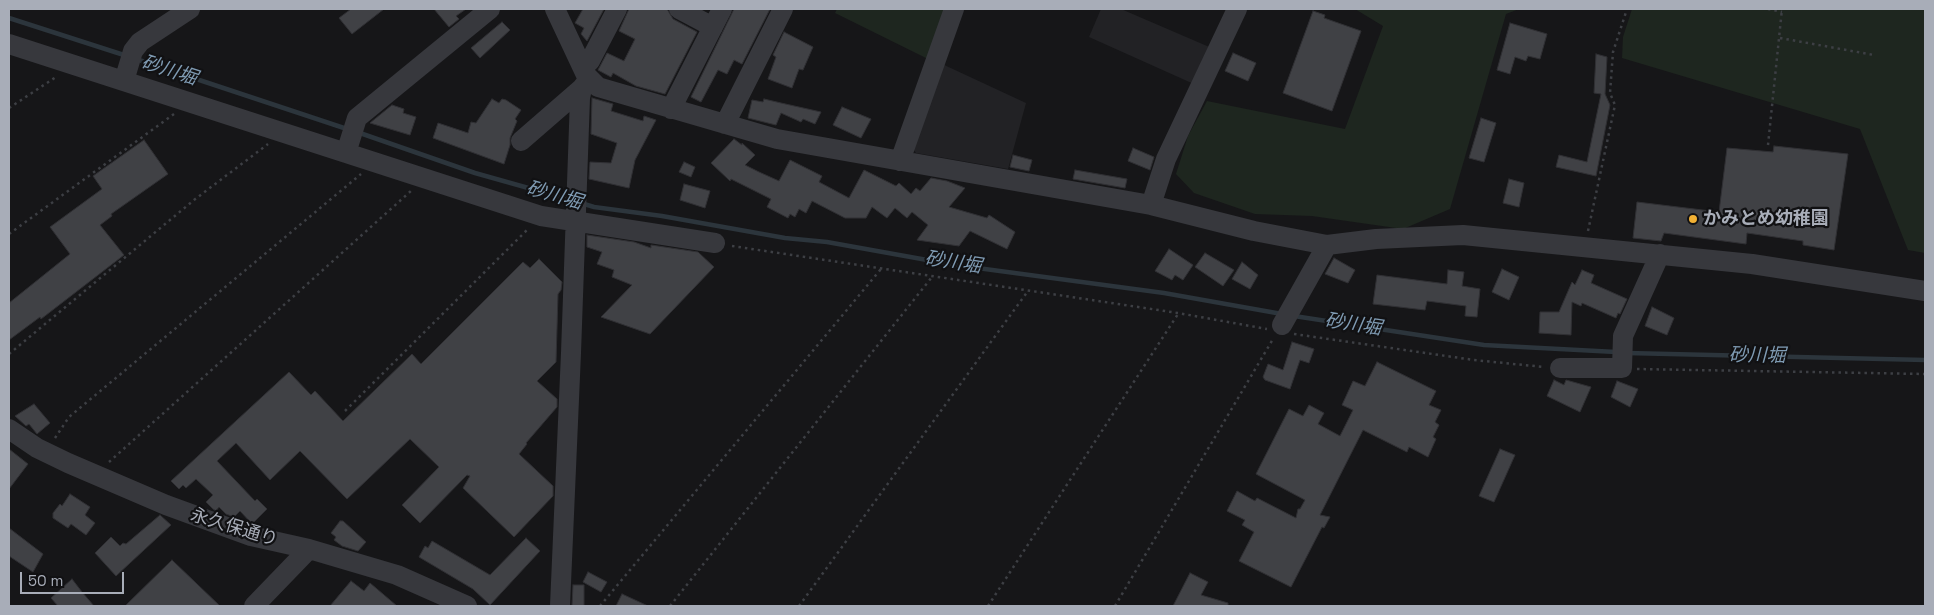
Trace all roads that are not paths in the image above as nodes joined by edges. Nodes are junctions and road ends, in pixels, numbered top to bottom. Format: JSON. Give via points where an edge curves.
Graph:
{"nodes":[{"id":1,"x":190,"y":9,"type":"edge"},
{"id":2,"x":490,"y":9,"type":"edge"},
{"id":3,"x":555,"y":9,"type":"edge"},
{"id":4,"x":617,"y":9,"type":"edge"},
{"id":5,"x":679,"y":9,"type":"edge"},
{"id":6,"x":783,"y":9,"type":"edge"},
{"id":7,"x":954,"y":9,"type":"edge"},
{"id":8,"x":1237,"y":9,"type":"edge"},
{"id":9,"x":718,"y":18,"type":"edge"},
{"id":10,"x":9,"y":44,"type":"edge"},
{"id":11,"x":585,"y":78,"type":"junction"},
{"id":12,"x":124,"y":82,"type":"junction"},
{"id":13,"x":671,"y":109,"type":"junction"},
{"id":14,"x":725,"y":124,"type":"junction"},
{"id":15,"x":521,"y":142,"type":"dead end"},
{"id":16,"x":347,"y":150,"type":"junction"},
{"id":17,"x":900,"y":161,"type":"junction"},
{"id":18,"x":1151,"y":205,"type":"junction"},
{"id":19,"x":574,"y":219,"type":"junction"},
{"id":20,"x":715,"y":244,"type":"road end"},
{"id":21,"x":1327,"y":244,"type":"junction"},
{"id":22,"x":1660,"y":254,"type":"junction"},
{"id":23,"x":1925,"y":291,"type":"edge"},
{"id":24,"x":1280,"y":328,"type":"road end"},
{"id":25,"x":1560,"y":368,"type":"road end"},
{"id":26,"x":9,"y":429,"type":"edge"},
{"id":27,"x":309,"y":549,"type":"junction"},
{"id":28,"x":254,"y":606,"type":"edge"},
{"id":29,"x":468,"y":606,"type":"edge"},
{"id":30,"x":560,"y":606,"type":"edge"}],
"edges":[{"from":1,"to":12,"type":"street","via":[[140,42],[133,51]]},
{"from":2,"to":16,"type":"street","via":[[357,118]]},
{"from":3,"to":11,"type":"street"},
{"from":4,"to":11,"type":"street","via":[[590,60]]},
{"from":5,"to":9,"type":"street"},
{"from":6,"to":14,"type":"street"},
{"from":7,"to":17,"type":"street"},
{"from":8,"to":18,"type":"street","via":[[1166,159]]},
{"from":9,"to":13,"type":"street"},
{"from":10,"to":12,"type":"street"},
{"from":11,"to":13,"type":"street","via":[[598,87]]},
{"from":11,"to":15,"type":"street"},
{"from":11,"to":19,"type":"street","via":[[580,98]]},
{"from":12,"to":16,"type":"street"},
{"from":13,"to":14,"type":"street"},
{"from":14,"to":17,"type":"street","via":[[777,139]]},
{"from":16,"to":19,"type":"street","via":[[541,216]]},
{"from":17,"to":18,"type":"street"},
{"from":18,"to":21,"type":"street","via":[[1254,231]]},
{"from":19,"to":20,"type":"street"},
{"from":19,"to":30,"type":"street"},
{"from":21,"to":22,"type":"street","via":[[1463,236]]},
{"from":21,"to":24,"type":"street"},
{"from":22,"to":23,"type":"street","via":[[1752,264]]},
{"from":22,"to":25,"type":"street","via":[[1623,336],[1622,368]]},
{"from":26,"to":27,"type":"street","name":"永久保通り","via":[[45,452],[206,520],[251,536]]},
{"from":27,"to":28,"type":"street"},
{"from":27,"to":29,"type":"street","name":"永久保通り","via":[[397,575]]}]}
